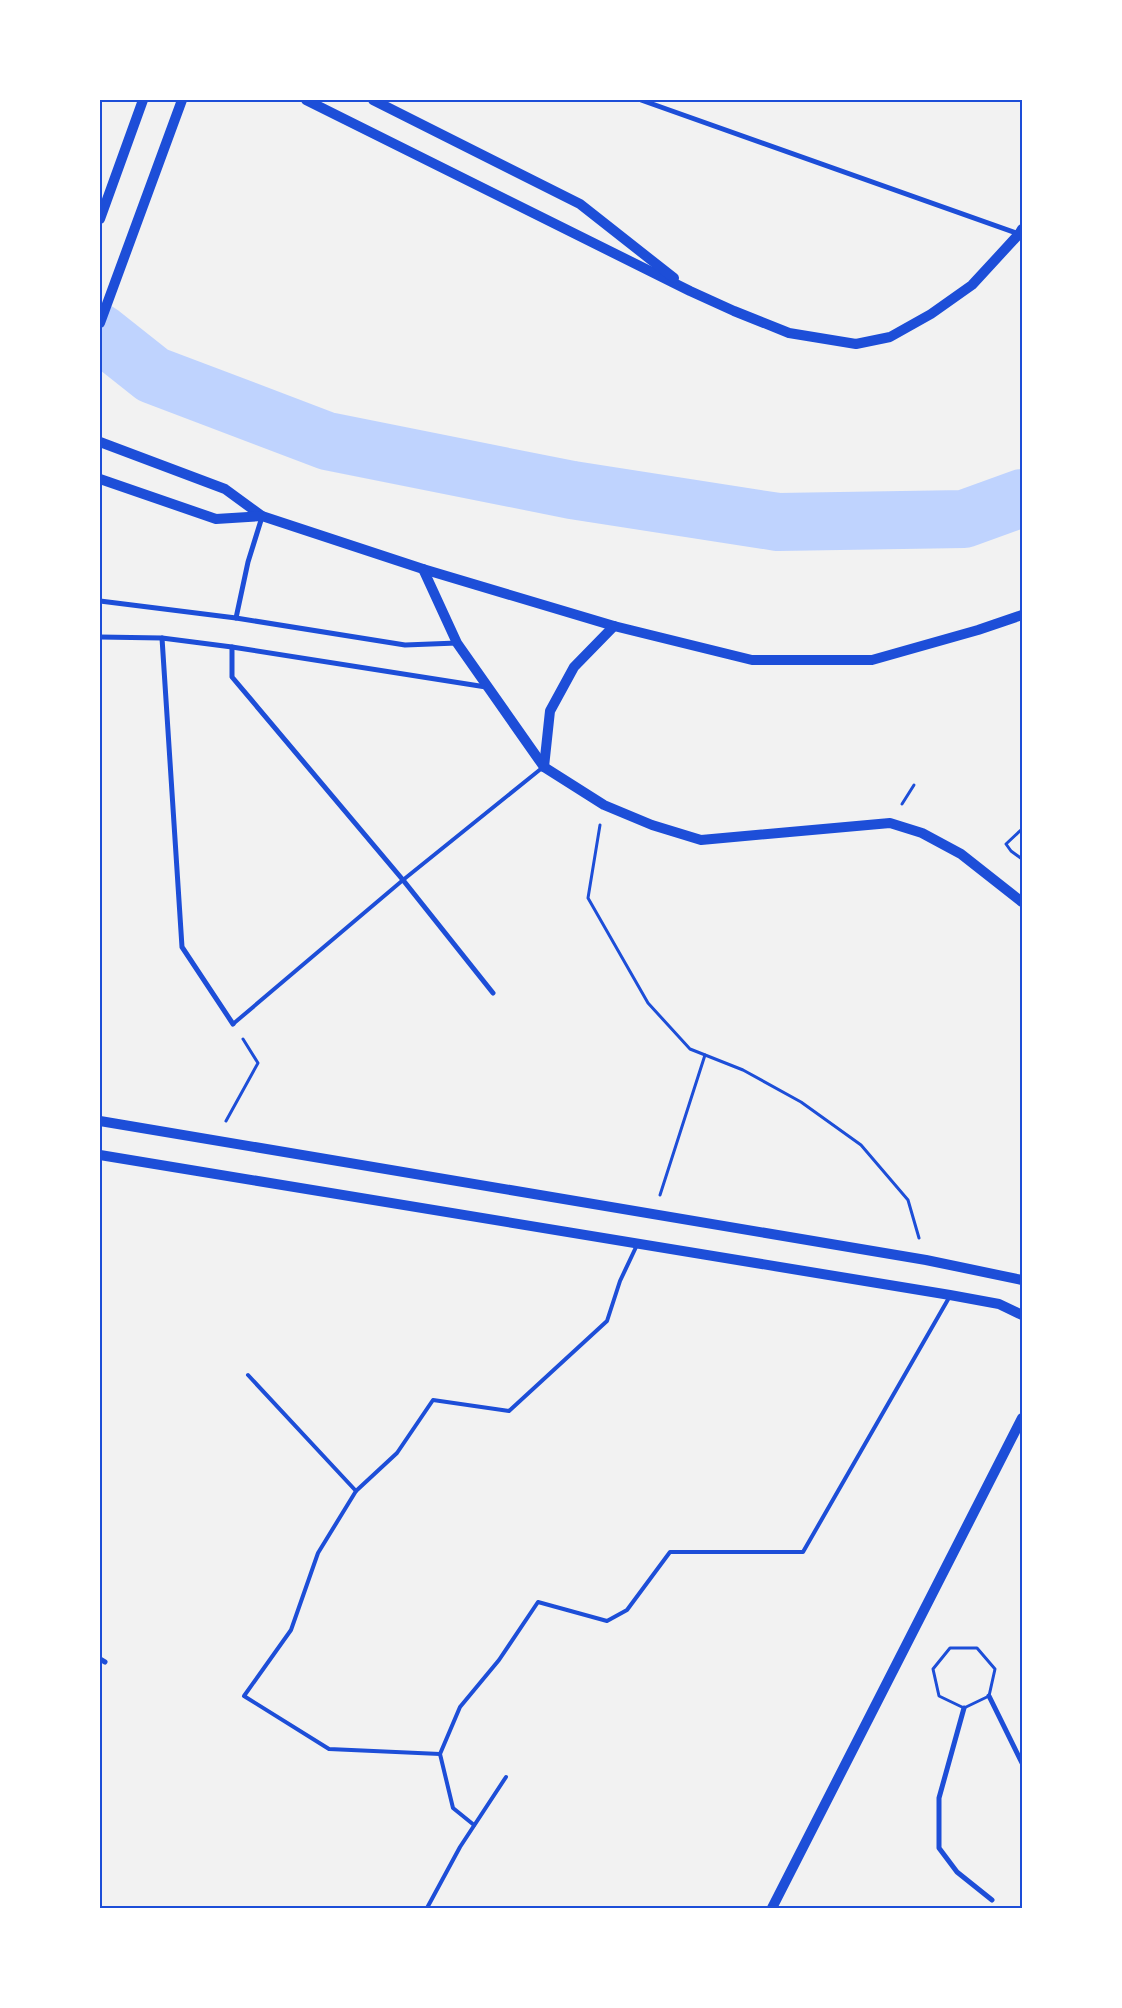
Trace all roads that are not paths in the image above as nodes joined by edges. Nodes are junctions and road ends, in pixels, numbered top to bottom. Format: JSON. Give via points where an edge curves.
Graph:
{"nodes":[{"id":1,"x":143,"y":100,"type":"edge"},
{"id":2,"x":182,"y":100,"type":"edge"},
{"id":3,"x":306,"y":100,"type":"edge"},
{"id":4,"x":373,"y":100,"type":"edge"},
{"id":5,"x":641,"y":100,"type":"edge"},
{"id":6,"x":100,"y":219,"type":"edge"},
{"id":7,"x":1021,"y":232,"type":"edge"},
{"id":8,"x":690,"y":291,"type":"junction"},
{"id":9,"x":100,"y":323,"type":"edge"},
{"id":10,"x":100,"y":442,"type":"edge"},
{"id":11,"x":100,"y":479,"type":"edge"},
{"id":12,"x":262,"y":516,"type":"junction"},
{"id":13,"x":423,"y":569,"type":"junction"},
{"id":14,"x":100,"y":601,"type":"edge"},
{"id":15,"x":1022,"y":615,"type":"edge"},
{"id":16,"x":236,"y":618,"type":"junction"},
{"id":17,"x":614,"y":626,"type":"junction"},
{"id":18,"x":100,"y":637,"type":"edge"},
{"id":19,"x":162,"y":638,"type":"junction"},
{"id":20,"x":457,"y":644,"type":"junction"},
{"id":21,"x":232,"y":647,"type":"junction"},
{"id":22,"x":488,"y":688,"type":"junction"},
{"id":23,"x":544,"y":766,"type":"junction"},
{"id":24,"x":404,"y":880,"type":"junction"},
{"id":25,"x":1022,"y":902,"type":"edge"},
{"id":26,"x":492,"y":993,"type":"dead end"},
{"id":27,"x":233,"y":1024,"type":"joint"},
{"id":28,"x":100,"y":1121,"type":"edge"},
{"id":29,"x":101,"y":1157,"type":"edge"},
{"id":30,"x":637,"y":1244,"type":"junction"},
{"id":31,"x":1022,"y":1280,"type":"edge"},
{"id":32,"x":950,"y":1296,"type":"junction"},
{"id":33,"x":1022,"y":1315,"type":"edge"},
{"id":34,"x":248,"y":1375,"type":"dead end"},
{"id":35,"x":1022,"y":1418,"type":"edge"},
{"id":36,"x":356,"y":1491,"type":"junction"},
{"id":37,"x":989,"y":1696,"type":"road end"},
{"id":38,"x":964,"y":1708,"type":"road end"},
{"id":39,"x":440,"y":1754,"type":"junction"},
{"id":40,"x":1022,"y":1763,"type":"edge"},
{"id":41,"x":506,"y":1777,"type":"dead end"},
{"id":42,"x":474,"y":1825,"type":"junction"},
{"id":43,"x":992,"y":1900,"type":"dead end"},
{"id":44,"x":426,"y":1908,"type":"edge"},
{"id":45,"x":772,"y":1908,"type":"edge"}],
"edges":[{"from":1,"to":6,"type":"main road"},
{"from":2,"to":9,"type":"main road"},
{"from":3,"to":8,"type":"main road"},
{"from":4,"to":8,"type":"main road","via":[[580,204]]},
{"from":5,"to":7,"type":"street"},
{"from":7,"to":8,"type":"main road","via":[[972,285],[931,314],[890,337],[856,344],[789,333]]},
{"from":10,"to":12,"type":"main road","via":[[226,489]]},
{"from":11,"to":12,"type":"main road","via":[[216,519]]},
{"from":12,"to":13,"type":"main road"},
{"from":12,"to":16,"type":"street"},
{"from":13,"to":17,"type":"main road"},
{"from":13,"to":20,"type":"main road"},
{"from":14,"to":16,"type":"street"},
{"from":15,"to":17,"type":"main road","via":[[872,660],[752,660]]},
{"from":16,"to":20,"type":"street","via":[[405,645]]},
{"from":17,"to":23,"type":"main road","via":[[574,667],[550,711]]},
{"from":18,"to":19,"type":"street"},
{"from":19,"to":21,"type":"street"},
{"from":19,"to":27,"type":"street","via":[[182,947]]},
{"from":20,"to":22,"type":"main road"},
{"from":21,"to":22,"type":"street"},
{"from":21,"to":24,"type":"street","via":[[232,677]]},
{"from":22,"to":23,"type":"main road"},
{"from":23,"to":24,"type":"lane"},
{"from":23,"to":25,"type":"main road","via":[[604,804],[652,825],[701,840],[890,823],[922,833],[961,854]]},
{"from":24,"to":26,"type":"street"},
{"from":24,"to":27,"type":"lane"},
{"from":28,"to":31,"type":"main road","via":[[926,1260]]},
{"from":29,"to":30,"type":"main road"},
{"from":30,"to":32,"type":"main road"},
{"from":30,"to":36,"type":"lane","via":[[607,1321],[509,1411],[433,1400],[397,1453]]},
{"from":32,"to":33,"type":"main road","via":[[1000,1304]]},
{"from":32,"to":39,"type":"lane","via":[[804,1552],[670,1552],[627,1610],[607,1622],[538,1602],[499,1660],[460,1707]]},
{"from":34,"to":36,"type":"lane"},
{"from":35,"to":45,"type":"main road"},
{"from":36,"to":39,"type":"lane","via":[[318,1554],[291,1630],[244,1696],[329,1749]]},
{"from":37,"to":40,"type":"street"},
{"from":38,"to":43,"type":"street","via":[[939,1798],[939,1848],[957,1872]]},
{"from":39,"to":42,"type":"lane","via":[[453,1808]]},
{"from":41,"to":42,"type":"lane"},
{"from":42,"to":44,"type":"lane"}]}
